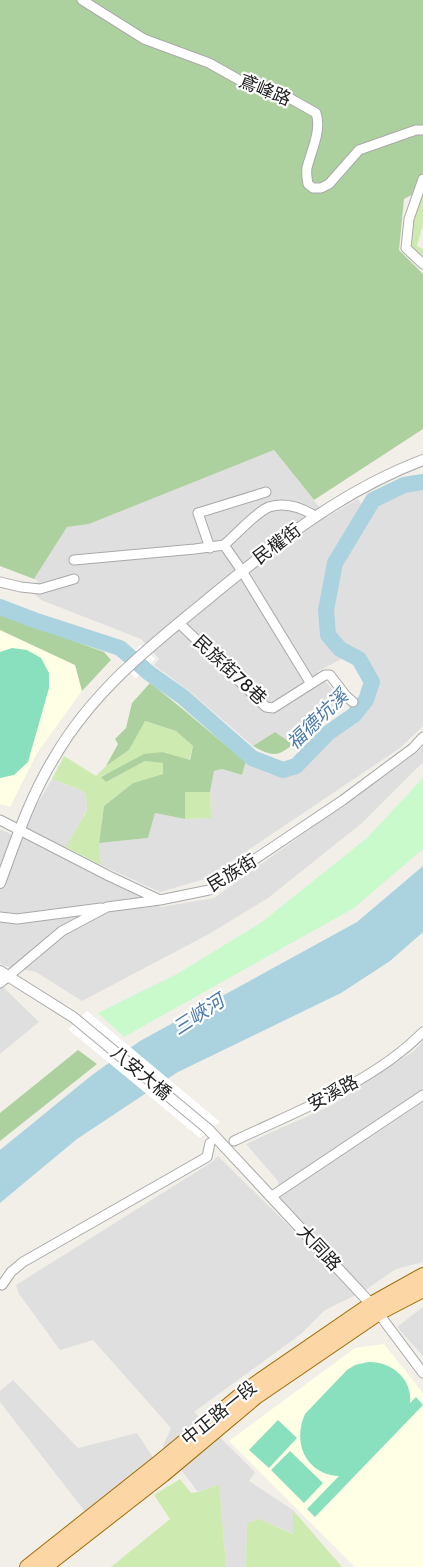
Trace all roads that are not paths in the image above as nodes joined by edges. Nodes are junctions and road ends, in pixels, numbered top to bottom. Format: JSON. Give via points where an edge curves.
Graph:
{"nodes":[{"id":1,"x":82,"y":0,"type":"edge"},
{"id":2,"x":423,"y":130,"type":"edge"},
{"id":3,"x":423,"y":179,"type":"edge"},
{"id":4,"x":423,"y":264,"type":"edge"},
{"id":5,"x":423,"y":460,"type":"edge"},
{"id":6,"x":266,"y":492,"type":"dead end"},
{"id":7,"x":315,"y":516,"type":"junction"},
{"id":8,"x":224,"y":545,"type":"junction"},
{"id":9,"x":210,"y":548,"type":"junction"},
{"id":10,"x":74,"y":560,"type":"dead end"},
{"id":11,"x":242,"y":571,"type":"junction"},
{"id":12,"x":74,"y":579,"type":"dead end"},
{"id":13,"x":0,"y":582,"type":"edge"},
{"id":14,"x":179,"y":622,"type":"junction"},
{"id":15,"x":311,"y":684,"type":"junction"},
{"id":16,"x":353,"y":702,"type":"dead end"},
{"id":17,"x":423,"y":737,"type":"edge"},
{"id":18,"x":0,"y":820,"type":"edge"},
{"id":19,"x":19,"y":830,"type":"junction"},
{"id":20,"x":0,"y":883,"type":"edge"},
{"id":21,"x":160,"y":900,"type":"junction"},
{"id":22,"x":107,"y":907,"type":"junction"},
{"id":23,"x":0,"y":917,"type":"edge"},
{"id":24,"x":3,"y":977,"type":"edge"},
{"id":25,"x":423,"y":1032,"type":"edge"},
{"id":26,"x":423,"y":1095,"type":"edge"},
{"id":27,"x":208,"y":1129,"type":"joint"},
{"id":28,"x":234,"y":1141,"type":"dead end"},
{"id":29,"x":210,"y":1143,"type":"dead end"},
{"id":30,"x":272,"y":1196,"type":"junction"},
{"id":31,"x":423,"y":1275,"type":"edge"},
{"id":32,"x":2,"y":1285,"type":"dead end"},
{"id":33,"x":423,"y":1290,"type":"edge"},
{"id":34,"x":375,"y":1309,"type":"junction"},
{"id":35,"x":423,"y":1373,"type":"edge"},
{"id":36,"x":27,"y":1567,"type":"edge"},
{"id":37,"x":45,"y":1567,"type":"edge"}],
"edges":[{"from":1,"to":2,"type":"street","name":"鳶峰路","via":[[144,39],[208,63],[250,86],[284,95],[316,113],[319,120],[307,170],[308,184],[313,188],[329,184],[359,150]]},
{"from":3,"to":4,"type":"street","via":[[409,219],[406,248]]},
{"from":5,"to":7,"type":"street","name":"民權街","via":[[362,488]]},
{"from":6,"to":9,"type":"street","via":[[198,513]]},
{"from":7,"to":8,"type":"street","via":[[302,508],[270,507]]},
{"from":7,"to":11,"type":"street","name":"民權街"},
{"from":8,"to":9,"type":"street"},
{"from":8,"to":11,"type":"street"},
{"from":9,"to":10,"type":"street"},
{"from":11,"to":14,"type":"street","name":"民權街"},
{"from":11,"to":15,"type":"street"},
{"from":12,"to":13,"type":"street","via":[[40,589]]},
{"from":14,"to":15,"type":"street","name":"民族街78巷","via":[[266,707],[273,708]]},
{"from":14,"to":19,"type":"street","name":"民權街","via":[[124,670],[88,708],[54,758]]},
{"from":15,"to":16,"type":"street","name":"民族街78巷","via":[[330,675]]},
{"from":17,"to":21,"type":"street","name":"民族街","via":[[343,800],[208,890]]},
{"from":18,"to":19,"type":"street"},
{"from":19,"to":20,"type":"street"},
{"from":19,"to":21,"type":"street"},
{"from":21,"to":22,"type":"street","name":"民族街"},
{"from":22,"to":23,"type":"street","name":"民族街","via":[[18,919]]},
{"from":22,"to":24,"type":"street","via":[[62,931]]},
{"from":24,"to":27,"type":"street","name":"八安大橋","via":[[73,1017]]},
{"from":25,"to":28,"type":"street","name":"安溪路","via":[[383,1065],[330,1096]]},
{"from":26,"to":30,"type":"street"},
{"from":27,"to":30,"type":"street","name":"大同路"},
{"from":29,"to":32,"type":"street","via":[[207,1157],[23,1262]]},
{"from":30,"to":34,"type":"street","name":"大同路"},
{"from":31,"to":34,"type":"main road","name":"中正路一段"},
{"from":33,"to":34,"type":"main road","name":"中正路一段"},
{"from":34,"to":35,"type":"street","name":"大同路"},
{"from":34,"to":36,"type":"main road","name":"中正路一段","via":[[249,1388]]},
{"from":34,"to":37,"type":"main road","name":"中正路一段","via":[[256,1398]]}]}
